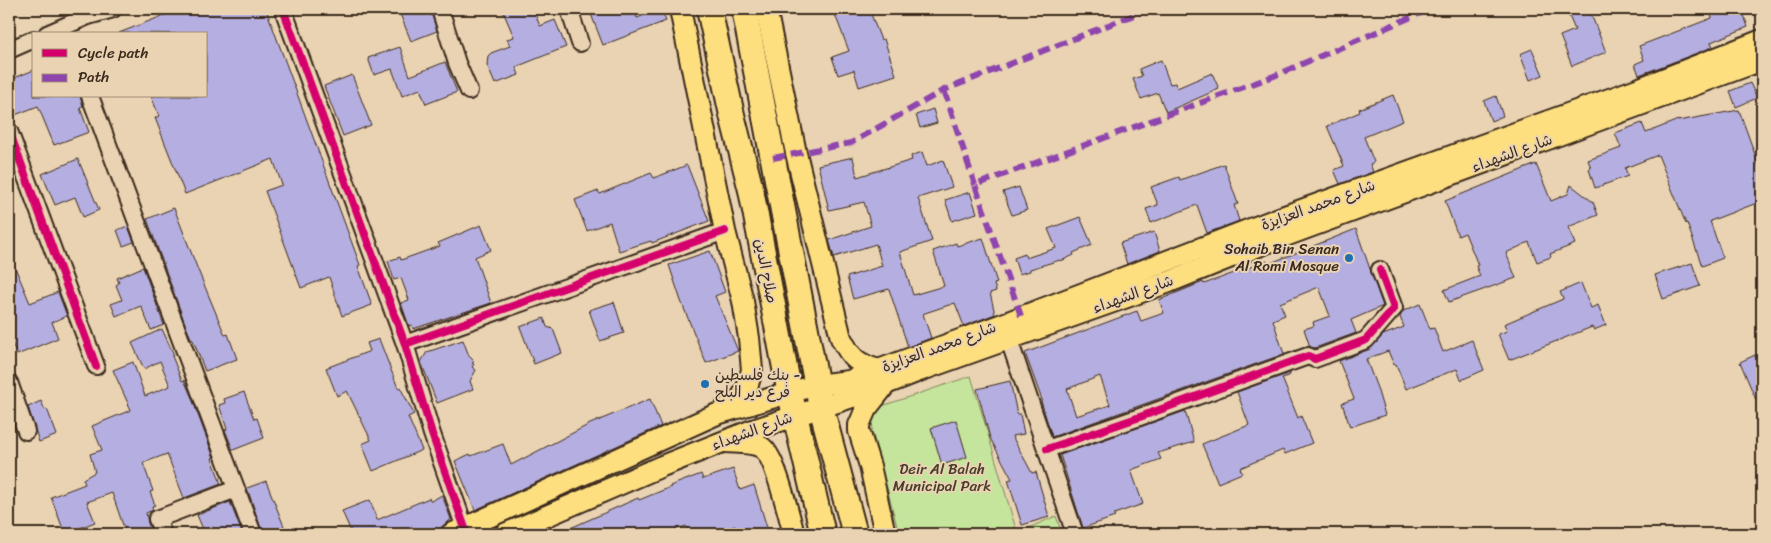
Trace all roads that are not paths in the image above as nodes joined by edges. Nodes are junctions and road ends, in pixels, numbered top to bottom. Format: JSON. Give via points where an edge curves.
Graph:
{"nodes":[{"id":1,"x":114,"y":9,"type":"edge"},
{"id":2,"x":283,"y":9,"type":"edge"},
{"id":3,"x":440,"y":9,"type":"edge"},
{"id":4,"x":569,"y":9,"type":"edge"},
{"id":5,"x":680,"y":9,"type":"edge"},
{"id":6,"x":709,"y":9,"type":"edge"},
{"id":7,"x":744,"y":9,"type":"edge"},
{"id":8,"x":766,"y":9,"type":"edge"},
{"id":9,"x":65,"y":30,"type":"edge"},
{"id":10,"x":32,"y":40,"type":"edge"},
{"id":11,"x":1762,"y":40,"type":"edge"},
{"id":12,"x":580,"y":43,"type":"dead end"},
{"id":13,"x":9,"y":50,"type":"edge"},
{"id":14,"x":1762,"y":60,"type":"edge"},
{"id":15,"x":469,"y":91,"type":"dead end"},
{"id":16,"x":91,"y":98,"type":"edge"},
{"id":17,"x":9,"y":131,"type":"edge"},
{"id":18,"x":725,"y":231,"type":"junction"},
{"id":19,"x":1380,"y":270,"type":"dead end"},
{"id":20,"x":1006,"y":332,"type":"junction"},
{"id":21,"x":405,"y":344,"type":"junction"},
{"id":22,"x":96,"y":366,"type":"dead end"},
{"id":23,"x":883,"y":376,"type":"junction"},
{"id":24,"x":9,"y":382,"type":"edge"},
{"id":25,"x":819,"y":396,"type":"junction"},
{"id":26,"x":792,"y":404,"type":"junction"},
{"id":27,"x":717,"y":414,"type":"junction"},
{"id":28,"x":26,"y":431,"type":"dead end"},
{"id":29,"x":722,"y":442,"type":"junction"},
{"id":30,"x":1047,"y":449,"type":"junction"},
{"id":31,"x":236,"y":489,"type":"junction"},
{"id":32,"x":461,"y":532,"type":"edge"},
{"id":33,"x":164,"y":534,"type":"edge"},
{"id":34,"x":253,"y":534,"type":"edge"},
{"id":35,"x":505,"y":534,"type":"edge"},
{"id":36,"x":794,"y":534,"type":"edge"},
{"id":37,"x":823,"y":534,"type":"edge"},
{"id":38,"x":855,"y":534,"type":"edge"},
{"id":39,"x":885,"y":534,"type":"edge"},
{"id":40,"x":1075,"y":534,"type":"edge"}],
"edges":[{"from":1,"to":9,"type":"street","via":[[88,16]]},
{"from":2,"to":21,"type":"street"},
{"from":3,"to":15,"type":"street"},
{"from":4,"to":12,"type":"street"},
{"from":5,"to":18,"type":"main road"},
{"from":6,"to":26,"type":"highway","name":"صلاح الدين","via":[[750,190]]},
{"from":7,"to":25,"type":"highway","name":"صلاح الدين"},
{"from":8,"to":23,"type":"main road","via":[[794,144],[841,338],[854,359]]},
{"from":10,"to":13,"type":"street"},
{"from":11,"to":20,"type":"main road","name":"شارع محمد العزايزة","via":[[1640,88],[1282,218]]},
{"from":14,"to":20,"type":"main road","name":"شارع الشهداء"},
{"from":16,"to":31,"type":"street"},
{"from":17,"to":22,"type":"street"},
{"from":18,"to":21,"type":"street"},
{"from":18,"to":27,"type":"main road","via":[[743,300],[752,370],[740,398]]},
{"from":19,"to":30,"type":"street","via":[[1394,308],[1366,340],[1315,359],[1308,356]]},
{"from":20,"to":23,"type":"main road","name":"شارع محمد العزايزة"},
{"from":20,"to":30,"type":"street"},
{"from":21,"to":32,"type":"street"},
{"from":23,"to":25,"type":"main road"},
{"from":23,"to":39,"type":"main road","via":[[859,431]]},
{"from":24,"to":28,"type":"street"},
{"from":25,"to":26,"type":"main road"},
{"from":25,"to":38,"type":"highway","name":"صلاح الدين"},
{"from":26,"to":27,"type":"main road","name":"شارع الشهداء"},
{"from":26,"to":29,"type":"main road","name":"شارع الشهداء"},
{"from":26,"to":37,"type":"highway","name":"صلاح الدين"},
{"from":27,"to":32,"type":"main road","name":"شارع الشهداء"},
{"from":29,"to":35,"type":"main road","name":"شارع الشهداء"},
{"from":29,"to":36,"type":"main road","via":[[759,446],[768,453]]},
{"from":30,"to":40,"type":"street"},
{"from":31,"to":33,"type":"street","via":[[158,519]]},
{"from":31,"to":34,"type":"street"}]}
